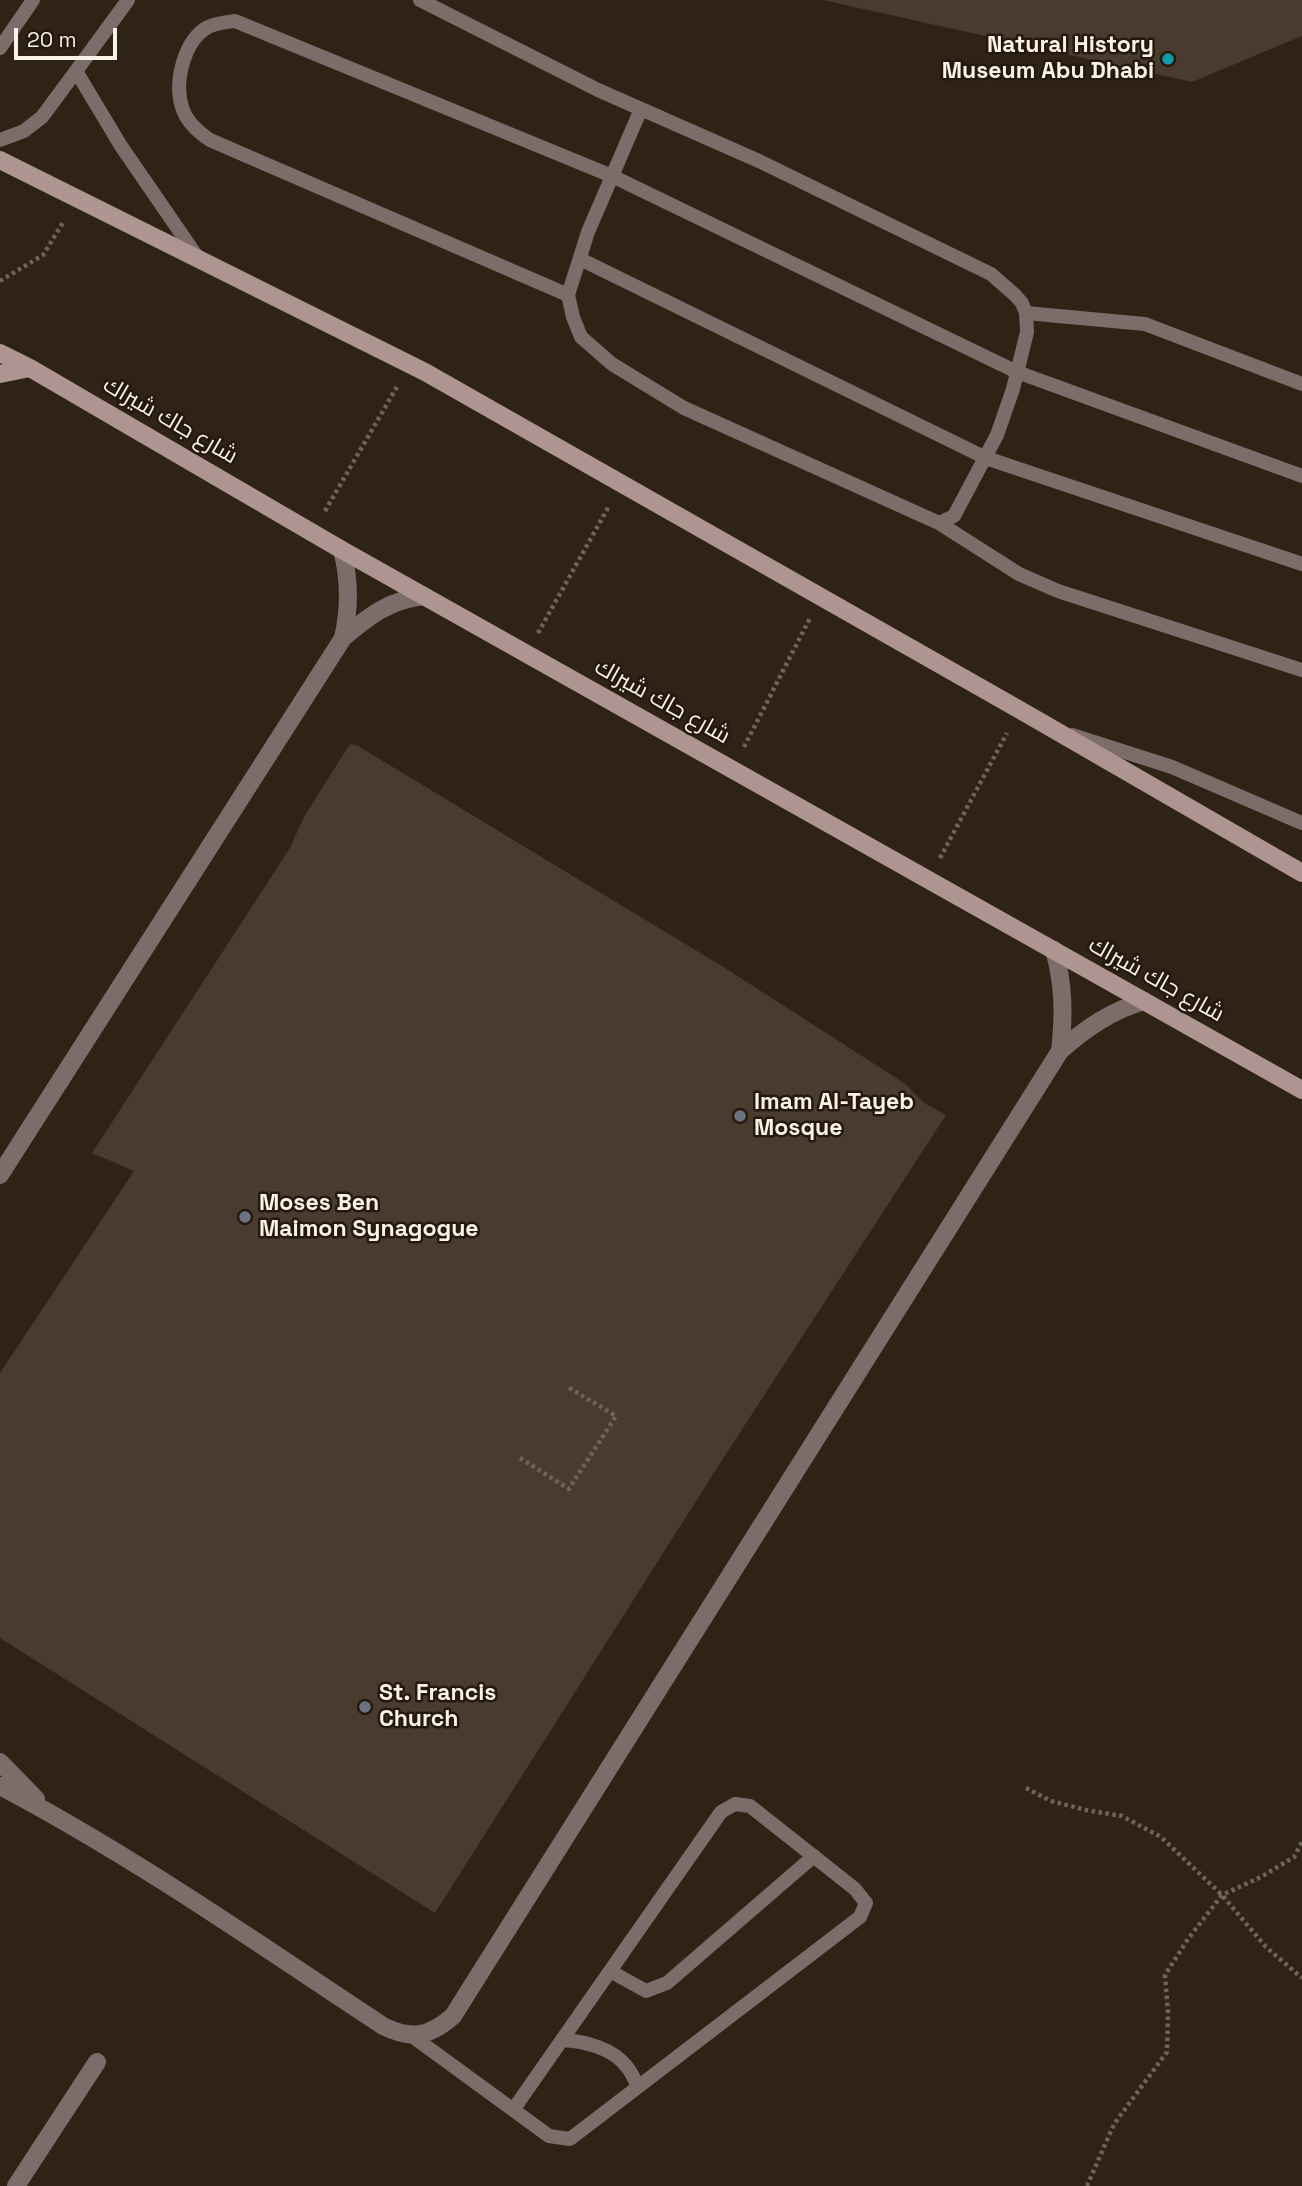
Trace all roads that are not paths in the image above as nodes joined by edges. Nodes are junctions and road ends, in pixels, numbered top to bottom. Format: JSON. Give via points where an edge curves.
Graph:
{"nodes":[{"id":1,"x":33,"y":0,"type":"edge"},
{"id":2,"x":128,"y":0,"type":"edge"},
{"id":3,"x":420,"y":0,"type":"edge"},
{"id":4,"x":0,"y":48,"type":"edge"},
{"id":5,"x":76,"y":71,"type":"junction"},
{"id":6,"x":641,"y":108,"type":"junction"},
{"id":7,"x":0,"y":140,"type":"edge"},
{"id":8,"x":0,"y":160,"type":"edge"},
{"id":9,"x":612,"y":176,"type":"junction"},
{"id":10,"x":199,"y":259,"type":"junction"},
{"id":11,"x":580,"y":259,"type":"junction"},
{"id":12,"x":568,"y":295,"type":"junction"},
{"id":13,"x":1026,"y":313,"type":"junction"},
{"id":14,"x":0,"y":353,"type":"edge"},
{"id":15,"x":30,"y":368,"type":"junction"},
{"id":16,"x":1017,"y":372,"type":"junction"},
{"id":17,"x":0,"y":374,"type":"edge"},
{"id":18,"x":1302,"y":384,"type":"edge"},
{"id":19,"x":986,"y":458,"type":"junction"},
{"id":20,"x":1302,"y":476,"type":"edge"},
{"id":21,"x":939,"y":523,"type":"junction"},
{"id":22,"x":342,"y":550,"type":"junction"},
{"id":23,"x":1302,"y":564,"type":"edge"},
{"id":24,"x":424,"y":596,"type":"junction"},
{"id":25,"x":343,"y":638,"type":"junction"},
{"id":26,"x":1302,"y":670,"type":"edge"},
{"id":27,"x":1053,"y":729,"type":"junction"},
{"id":28,"x":1302,"y":823,"type":"edge"},
{"id":29,"x":1302,"y":873,"type":"edge"},
{"id":30,"x":1054,"y":950,"type":"junction"},
{"id":31,"x":1144,"y":1001,"type":"junction"},
{"id":32,"x":1060,"y":1051,"type":"junction"},
{"id":33,"x":1302,"y":1090,"type":"edge"},
{"id":34,"x":0,"y":1175,"type":"edge"},
{"id":35,"x":0,"y":1762,"type":"edge"},
{"id":36,"x":0,"y":1786,"type":"edge"},
{"id":37,"x":51,"y":1814,"type":"junction"},
{"id":38,"x":814,"y":1856,"type":"junction"},
{"id":39,"x":610,"y":1971,"type":"junction"},
{"id":40,"x":412,"y":2036,"type":"junction"},
{"id":41,"x":562,"y":2039,"type":"junction"},
{"id":42,"x":97,"y":2062,"type":"dead end"},
{"id":43,"x":638,"y":2087,"type":"junction"},
{"id":44,"x":513,"y":2109,"type":"junction"},
{"id":45,"x":16,"y":2186,"type":"edge"}],
"edges":[{"from":1,"to":4,"type":"lane"},
{"from":2,"to":5,"type":"lane"},
{"from":3,"to":6,"type":"lane"},
{"from":5,"to":7,"type":"lane","via":[[42,117],[24,131]]},
{"from":5,"to":10,"type":"lane"},
{"from":6,"to":9,"type":"lane"},
{"from":6,"to":13,"type":"lane","via":[[991,274],[1015,295]]},
{"from":8,"to":10,"type":"street"},
{"from":9,"to":11,"type":"lane"},
{"from":9,"to":12,"type":"lane","via":[[235,21],[208,27],[186,49],[179,97],[182,109],[210,140]]},
{"from":9,"to":16,"type":"lane"},
{"from":10,"to":27,"type":"street","via":[[409,365]]},
{"from":11,"to":12,"type":"lane"},
{"from":11,"to":19,"type":"lane"},
{"from":12,"to":21,"type":"lane","via":[[581,337],[612,364],[684,408]]},
{"from":13,"to":16,"type":"lane","via":[[1027,332]]},
{"from":13,"to":18,"type":"lane","via":[[1145,324]]},
{"from":14,"to":15,"type":"street","name":"شارع جاك شيراك"},
{"from":15,"to":17,"type":"street"},
{"from":15,"to":22,"type":"street","name":"شارع جاك شيراك"},
{"from":16,"to":19,"type":"lane"},
{"from":16,"to":20,"type":"lane"},
{"from":19,"to":21,"type":"lane","via":[[954,516]]},
{"from":19,"to":23,"type":"lane"},
{"from":21,"to":26,"type":"lane","via":[[1019,574],[1058,592]]},
{"from":22,"to":24,"type":"street","name":"شارع جاك شيراك"},
{"from":22,"to":25,"type":"street","via":[[349,603]]},
{"from":24,"to":25,"type":"street","via":[[403,598],[381,609]]},
{"from":24,"to":30,"type":"street","name":"شارع جاك شيراك"},
{"from":25,"to":34,"type":"street"},
{"from":27,"to":28,"type":"lane","via":[[1172,767]]},
{"from":27,"to":29,"type":"street"},
{"from":30,"to":31,"type":"street","name":"شارع جاك شيراك"},
{"from":30,"to":32,"type":"street","via":[[1063,1001]]},
{"from":31,"to":32,"type":"street","via":[[1100,1019]]},
{"from":31,"to":33,"type":"street","name":"شارع جاك شيراك"},
{"from":32,"to":40,"type":"street","via":[[453,2016],[428,2034]]},
{"from":35,"to":37,"type":"street"},
{"from":36,"to":37,"type":"street"},
{"from":37,"to":40,"type":"street","via":[[383,2026]]},
{"from":38,"to":39,"type":"lane","via":[[667,1983],[646,1991]]},
{"from":38,"to":39,"type":"lane","via":[[750,1806],[736,1804],[721,1812]]},
{"from":38,"to":43,"type":"lane","via":[[866,1903],[860,1917]]},
{"from":39,"to":41,"type":"lane"},
{"from":40,"to":44,"type":"lane"},
{"from":41,"to":43,"type":"lane","via":[[607,2051],[626,2065]]},
{"from":41,"to":44,"type":"lane"},
{"from":42,"to":45,"type":"street"},
{"from":43,"to":44,"type":"lane","via":[[570,2139],[549,2136]]}]}
